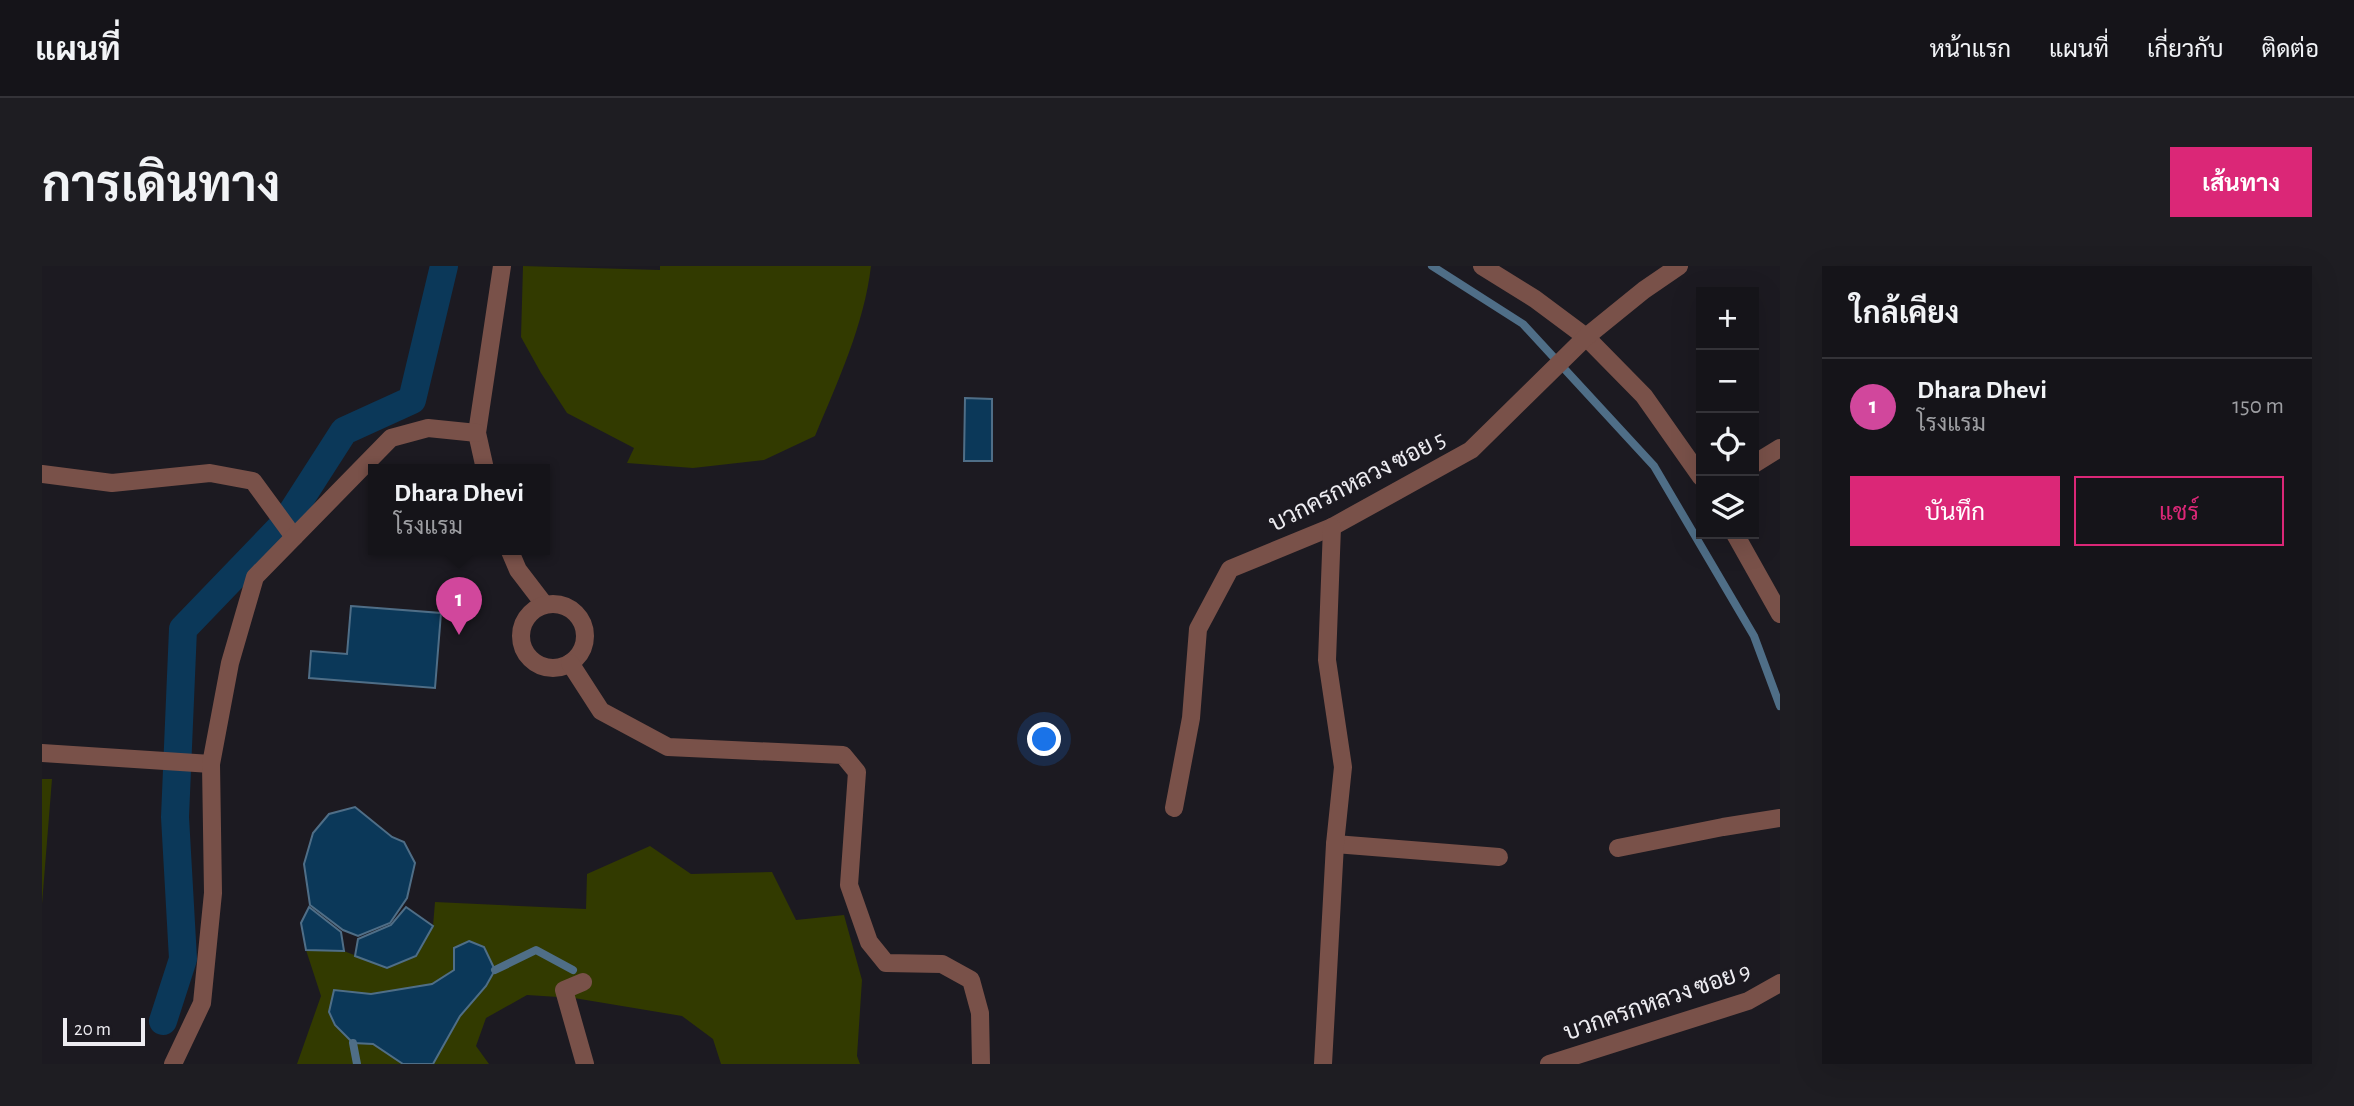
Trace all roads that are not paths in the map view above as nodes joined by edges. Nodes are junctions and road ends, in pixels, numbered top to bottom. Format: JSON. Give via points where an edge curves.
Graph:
{"nodes":[{"id":1,"x":502,"y":266,"type":"edge"},
{"id":2,"x":1482,"y":266,"type":"edge"},
{"id":3,"x":1679,"y":266,"type":"edge"},
{"id":4,"x":1587,"y":337,"type":"junction"},
{"id":5,"x":477,"y":433,"type":"junction"},
{"id":6,"x":1780,"y":448,"type":"edge"},
{"id":7,"x":1759,"y":461,"type":"edge"},
{"id":8,"x":484,"y":464,"type":"edge"},
{"id":9,"x":42,"y":474,"type":"edge"},
{"id":10,"x":1700,"y":476,"type":"edge"},
{"id":11,"x":1332,"y":527,"type":"junction"},
{"id":12,"x":294,"y":537,"type":"junction"},
{"id":13,"x":1738,"y":539,"type":"edge"},
{"id":14,"x":512,"y":555,"type":"edge"},
{"id":15,"x":544,"y":604,"type":"junction"},
{"id":16,"x":1780,"y":614,"type":"edge"},
{"id":17,"x":570,"y":663,"type":"junction"},
{"id":18,"x":42,"y":754,"type":"edge"},
{"id":19,"x":211,"y":764,"type":"junction"},
{"id":20,"x":1174,"y":808,"type":"dead end"},
{"id":21,"x":1780,"y":818,"type":"edge"},
{"id":22,"x":1335,"y":844,"type":"junction"},
{"id":23,"x":1618,"y":848,"type":"dead end"},
{"id":24,"x":1499,"y":857,"type":"dead end"},
{"id":25,"x":583,"y":982,"type":"dead end"},
{"id":26,"x":1780,"y":983,"type":"edge"},
{"id":27,"x":173,"y":1064,"type":"edge"},
{"id":28,"x":585,"y":1064,"type":"edge"},
{"id":29,"x":981,"y":1064,"type":"edge"},
{"id":30,"x":1323,"y":1064,"type":"edge"},
{"id":31,"x":1549,"y":1064,"type":"edge"}],
"edges":[{"from":1,"to":5,"type":"street"},
{"from":2,"to":4,"type":"street"},
{"from":3,"to":4,"type":"street","name":"บวกครกหลวง ซอย 5"},
{"from":4,"to":10,"type":"street","via":[[1644,396]]},
{"from":4,"to":11,"type":"street","name":"บวกครกหลวง ซอย 5","via":[[1471,450]]},
{"from":5,"to":8,"type":"street"},
{"from":5,"to":12,"type":"street","via":[[428,428],[391,438]]},
{"from":6,"to":7,"type":"street"},
{"from":9,"to":12,"type":"street","via":[[112,483],[210,474],[253,481]]},
{"from":11,"to":20,"type":"street","name":"บวกครกหลวง ซอย 5","via":[[1230,569],[1198,629],[1191,718]]},
{"from":11,"to":22,"type":"street","via":[[1327,660],[1343,767]]},
{"from":12,"to":19,"type":"street","via":[[256,577],[230,663]]},
{"from":13,"to":16,"type":"street"},
{"from":14,"to":15,"type":"street"},
{"from":15,"to":17,"type":"street","via":[[566,606],[580,617],[583,646]]},
{"from":15,"to":17,"type":"street","via":[[526,617],[520,640],[524,651],[537,664],[552,668]]},
{"from":17,"to":29,"type":"street","via":[[601,711],[668,747],[843,755],[857,772],[849,885],[869,942],[886,963],[942,964],[971,980],[981,1013]]},
{"from":18,"to":19,"type":"street"},
{"from":19,"to":27,"type":"street","via":[[213,893],[202,1003]]},
{"from":21,"to":23,"type":"street"},
{"from":22,"to":24,"type":"street"},
{"from":22,"to":30,"type":"street"},
{"from":25,"to":28,"type":"street","via":[[564,990]]},
{"from":26,"to":31,"type":"street","name":"บวกครกหลวง ซอย 9","via":[[1748,1001]]}]}
